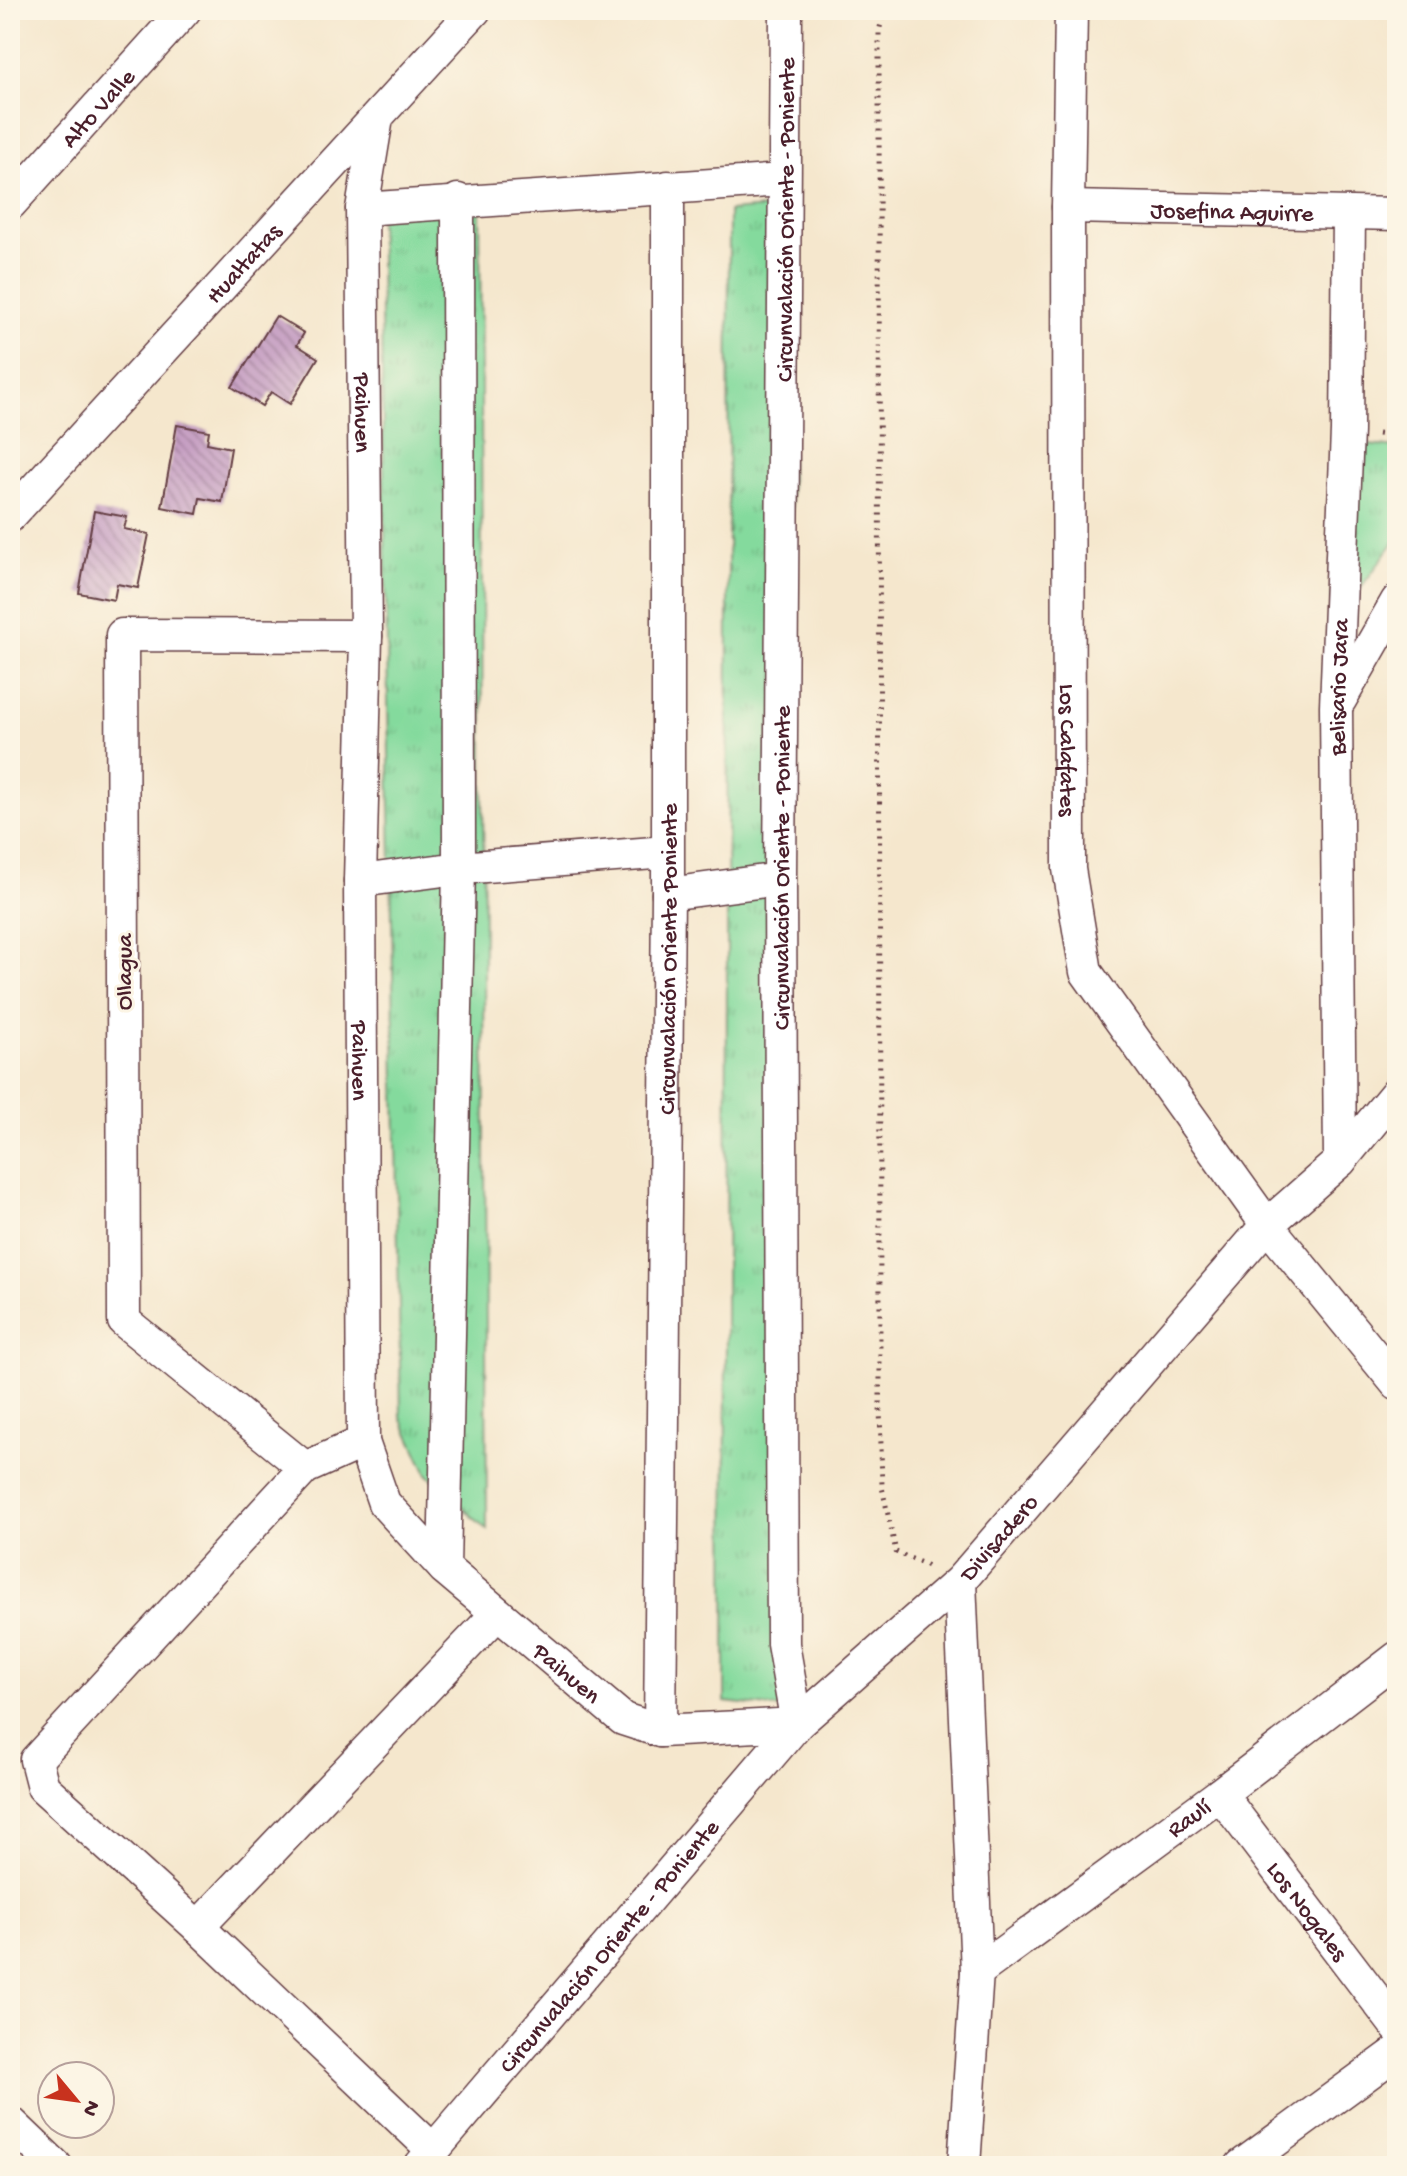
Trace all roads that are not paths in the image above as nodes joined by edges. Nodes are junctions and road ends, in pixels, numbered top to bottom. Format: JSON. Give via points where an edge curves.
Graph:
{"nodes":[{"id":1,"x":185,"y":10,"type":"edge"},
{"id":2,"x":475,"y":10,"type":"edge"},
{"id":3,"x":786,"y":10,"type":"edge"},
{"id":4,"x":1071,"y":10,"type":"edge"},
{"id":5,"x":377,"y":118,"type":"junction"},
{"id":6,"x":783,"y":180,"type":"junction"},
{"id":7,"x":668,"y":187,"type":"junction"},
{"id":8,"x":458,"y":200,"type":"junction"},
{"id":9,"x":10,"y":204,"type":"edge"},
{"id":10,"x":1068,"y":207,"type":"junction"},
{"id":11,"x":362,"y":209,"type":"junction"},
{"id":12,"x":1349,"y":213,"type":"junction"},
{"id":13,"x":1397,"y":214,"type":"edge"},
{"id":14,"x":10,"y":516,"type":"edge"},
{"id":15,"x":1397,"y":601,"type":"edge"},
{"id":16,"x":366,"y":636,"type":"junction"},
{"id":17,"x":1336,"y":706,"type":"junction"},
{"id":18,"x":667,"y":852,"type":"junction"},
{"id":19,"x":459,"y":868,"type":"junction"},
{"id":20,"x":780,"y":879,"type":"junction"},
{"id":21,"x":360,"y":881,"type":"junction"},
{"id":22,"x":668,"y":894,"type":"junction"},
{"id":23,"x":1397,"y":1092,"type":"edge"},
{"id":24,"x":1340,"y":1161,"type":"junction"},
{"id":25,"x":1267,"y":1225,"type":"junction"},
{"id":26,"x":1397,"y":1384,"type":"edge"},
{"id":27,"x":363,"y":1442,"type":"junction"},
{"id":28,"x":305,"y":1468,"type":"junction"},
{"id":29,"x":444,"y":1568,"type":"junction"},
{"id":30,"x":960,"y":1581,"type":"junction"},
{"id":31,"x":496,"y":1615,"type":"junction"},
{"id":32,"x":1397,"y":1658,"type":"edge"},
{"id":33,"x":797,"y":1724,"type":"junction"},
{"id":34,"x":660,"y":1731,"type":"junction"},
{"id":35,"x":1220,"y":1794,"type":"junction"},
{"id":36,"x":198,"y":1927,"type":"junction"},
{"id":37,"x":977,"y":1972,"type":"junction"},
{"id":38,"x":1397,"y":2027,"type":"edge"},
{"id":39,"x":1397,"y":2052,"type":"edge"},
{"id":40,"x":10,"y":2122,"type":"edge"},
{"id":41,"x":427,"y":2158,"type":"edge"},
{"id":42,"x":56,"y":2166,"type":"edge"},
{"id":43,"x":964,"y":2166,"type":"edge"},
{"id":44,"x":1241,"y":2166,"type":"edge"}],
"edges":[{"from":1,"to":9,"type":"street","name":"Alto Valle"},
{"from":2,"to":5,"type":"street","name":"Hualtatas"},
{"from":3,"to":6,"type":"street","name":"Circunvalación Oriente - Poniente"},
{"from":4,"to":10,"type":"street","name":"Los Calafates"},
{"from":5,"to":11,"type":"street","name":"Paihuen"},
{"from":5,"to":14,"type":"street","name":"Hualtatas"},
{"from":6,"to":7,"type":"street"},
{"from":6,"to":20,"type":"street","name":"Circunvalación Oriente - Poniente"},
{"from":7,"to":8,"type":"street"},
{"from":7,"to":18,"type":"street","name":"Circunvalación Oriente Poniente"},
{"from":8,"to":11,"type":"street"},
{"from":8,"to":19,"type":"street"},
{"from":10,"to":12,"type":"street","name":"Josefina Aguirre"},
{"from":10,"to":25,"type":"street","name":"Los Calafates","via":[[1069,869],[1086,972]]},
{"from":11,"to":16,"type":"street","name":"Paihuen"},
{"from":12,"to":13,"type":"street","name":"Josefina Aguirre"},
{"from":12,"to":17,"type":"street","name":"Belisario Jara"},
{"from":15,"to":17,"type":"street"},
{"from":16,"to":21,"type":"street","name":"Paihuen"},
{"from":16,"to":28,"type":"street","name":"Ollagua","via":[[122,635],[124,1321]]},
{"from":17,"to":24,"type":"street","name":"Belisario Jara"},
{"from":18,"to":19,"type":"street"},
{"from":18,"to":22,"type":"street","name":"Circunvalación Oriente Poniente"},
{"from":19,"to":21,"type":"street"},
{"from":19,"to":29,"type":"street"},
{"from":20,"to":22,"type":"street"},
{"from":20,"to":33,"type":"street","name":"Circunvalación Oriente - Poniente","via":[[783,1644]]},
{"from":21,"to":27,"type":"street","name":"Paihuen"},
{"from":22,"to":34,"type":"street","name":"Circunvalación Oriente Poniente"},
{"from":23,"to":24,"type":"street","name":"Divisadero"},
{"from":24,"to":25,"type":"street","name":"Divisadero"},
{"from":25,"to":26,"type":"street","name":"Los Calafates"},
{"from":25,"to":30,"type":"street","name":"Divisadero"},
{"from":27,"to":28,"type":"street"},
{"from":27,"to":29,"type":"street","name":"Paihuen","via":[[384,1503]]},
{"from":28,"to":36,"type":"street","via":[[36,1760],[43,1787]]},
{"from":29,"to":31,"type":"street","name":"Paihuen"},
{"from":30,"to":33,"type":"street","name":"Circunvalación Oriente - Poniente"},
{"from":30,"to":37,"type":"street","name":"Divisadero"},
{"from":31,"to":34,"type":"street","name":"Paihuen","via":[[623,1719]]},
{"from":31,"to":36,"type":"street"},
{"from":32,"to":35,"type":"street","name":"Raulí"},
{"from":33,"to":34,"type":"street","name":"Paihuen"},
{"from":33,"to":41,"type":"street","name":"Circunvalación Oriente - Poniente"},
{"from":35,"to":37,"type":"street","name":"Raulí"},
{"from":35,"to":38,"type":"street","name":"Los Nogales"},
{"from":36,"to":41,"type":"street"},
{"from":37,"to":43,"type":"street","name":"Divisadero"},
{"from":39,"to":44,"type":"street"},
{"from":40,"to":42,"type":"street"}]}
